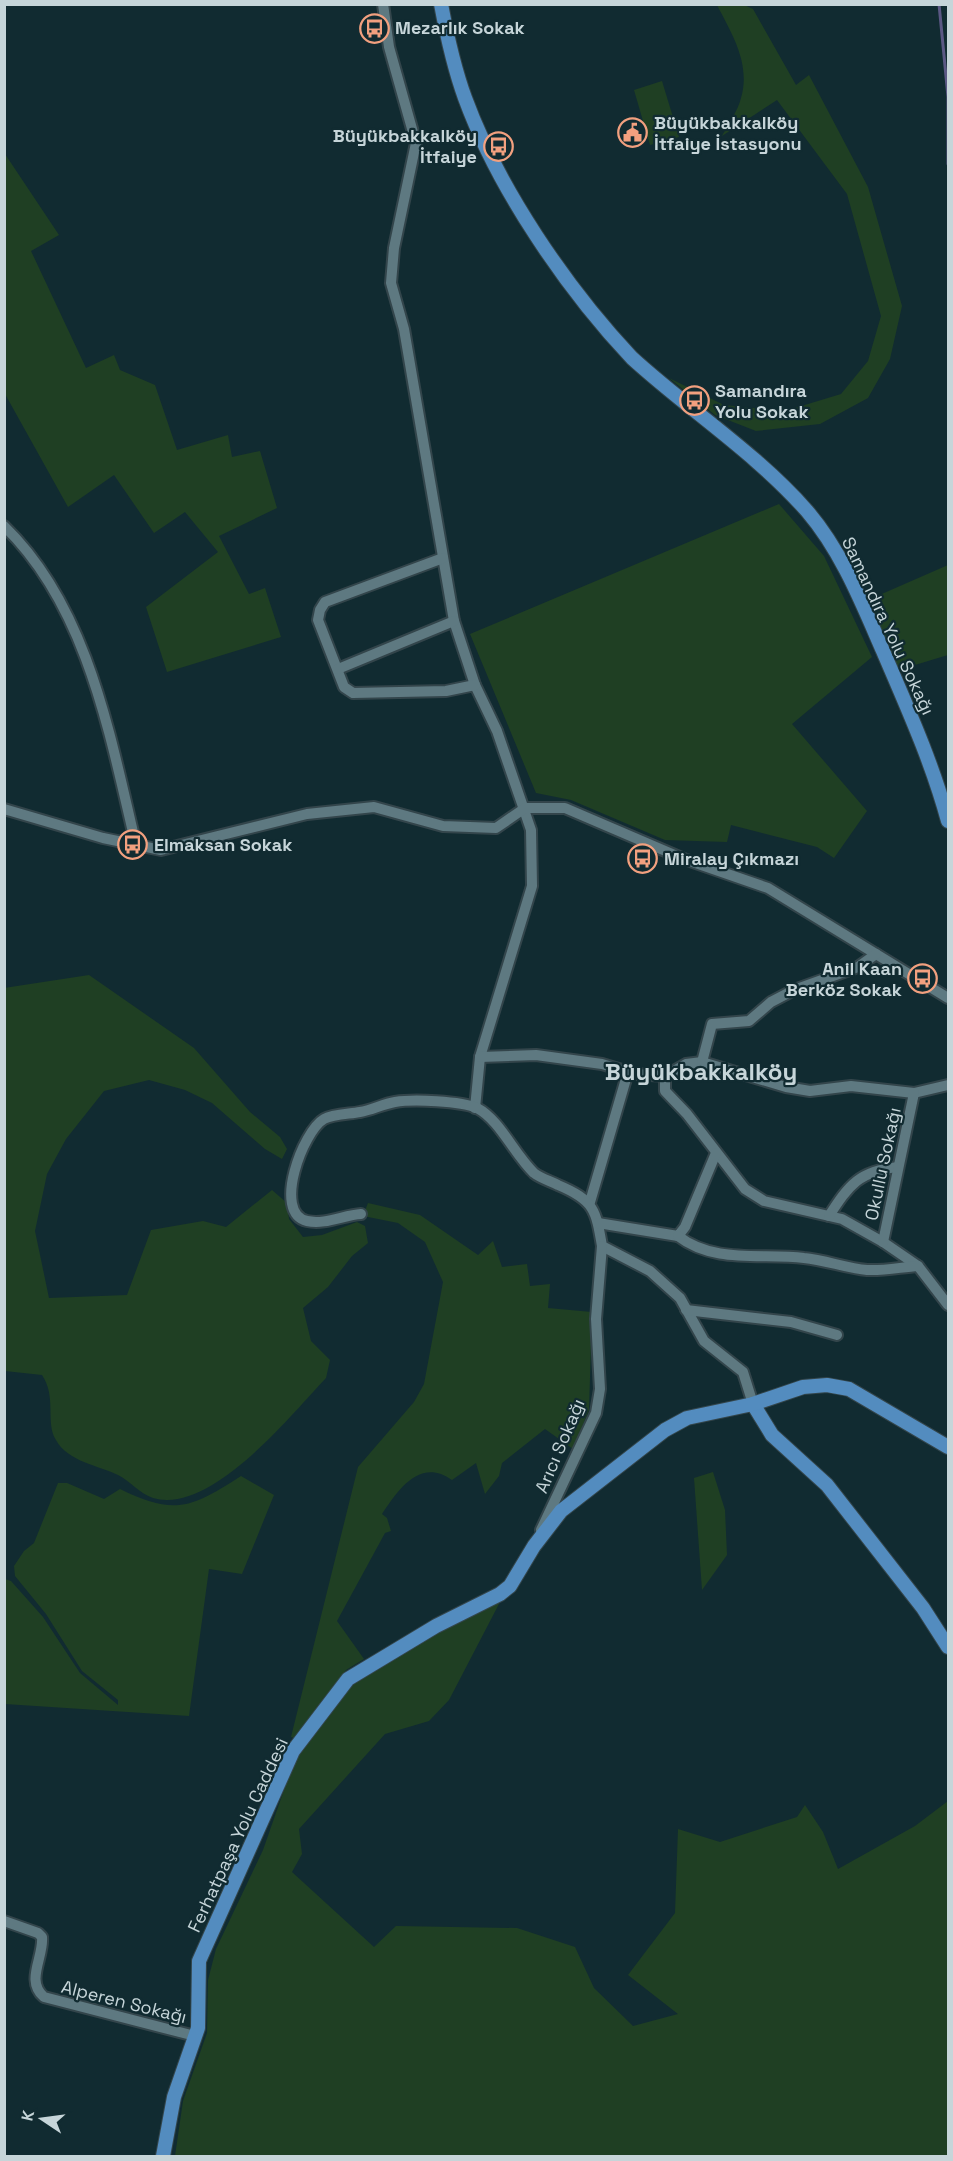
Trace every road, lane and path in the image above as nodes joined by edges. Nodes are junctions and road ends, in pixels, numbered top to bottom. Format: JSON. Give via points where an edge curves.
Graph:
{"nodes":[{"id":1,"x":383,"y":4,"type":"edge"},
{"id":2,"x":441,"y":4,"type":"edge"},
{"id":3,"x":4,"y":526,"type":"edge"},
{"id":4,"x":443,"y":558,"type":"junction"},
{"id":5,"x":454,"y":621,"type":"junction"},
{"id":6,"x":338,"y":669,"type":"junction"},
{"id":7,"x":475,"y":685,"type":"junction"},
{"id":8,"x":525,"y":808,"type":"junction"},
{"id":9,"x":4,"y":809,"type":"edge"},
{"id":10,"x":948,"y":821,"type":"edge"},
{"id":11,"x":136,"y":845,"type":"junction"},
{"id":12,"x":876,"y":954,"type":"junction"},
{"id":13,"x":948,"y":998,"type":"edge"},
{"id":14,"x":480,"y":1056,"type":"junction"},
{"id":15,"x":702,"y":1062,"type":"junction"},
{"id":16,"x":628,"y":1072,"type":"junction"},
{"id":17,"x":665,"y":1076,"type":"junction"},
{"id":18,"x":948,"y":1085,"type":"edge"},
{"id":19,"x":914,"y":1093,"type":"junction"},
{"id":20,"x":476,"y":1108,"type":"junction"},
{"id":21,"x":716,"y":1153,"type":"junction"},
{"id":22,"x":898,"y":1167,"type":"junction"},
{"id":23,"x":590,"y":1202,"type":"junction"},
{"id":24,"x":361,"y":1214,"type":"dead end"},
{"id":25,"x":829,"y":1216,"type":"junction"},
{"id":26,"x":598,"y":1223,"type":"junction"},
{"id":27,"x":678,"y":1236,"type":"junction"},
{"id":28,"x":884,"y":1242,"type":"junction"},
{"id":29,"x":602,"y":1246,"type":"junction"},
{"id":30,"x":918,"y":1266,"type":"junction"},
{"id":31,"x":948,"y":1305,"type":"edge"},
{"id":32,"x":686,"y":1310,"type":"junction"},
{"id":33,"x":837,"y":1335,"type":"dead end"},
{"id":34,"x":753,"y":1404,"type":"junction"},
{"id":35,"x":948,"y":1447,"type":"edge"},
{"id":36,"x":534,"y":1546,"type":"junction"},
{"id":37,"x":948,"y":1647,"type":"edge"},
{"id":38,"x":4,"y":1921,"type":"edge"},
{"id":39,"x":195,"y":2036,"type":"junction"},
{"id":40,"x":164,"y":2157,"type":"edge"}],
"edges":[{"from":1,"to":4,"type":"street","via":[[389,47],[416,143],[394,249],[391,284],[404,328]]},
{"from":2,"to":10,"type":"main road","name":"Samandıra Yolu Sokağı","via":[[473,120],[492,159],[558,265],[632,358],[791,495],[836,552],[925,748]]},
{"from":3,"to":11,"type":"street","via":[[33,557],[48,581],[84,656],[103,713]]},
{"from":4,"to":5,"type":"street"},
{"from":4,"to":6,"type":"street","via":[[365,585],[322,606],[318,620]]},
{"from":5,"to":6,"type":"street"},
{"from":5,"to":7,"type":"street"},
{"from":6,"to":7,"type":"street","via":[[344,687],[356,694],[446,691]]},
{"from":7,"to":8,"type":"street","via":[[497,731]]},
{"from":8,"to":11,"type":"street","via":[[496,828],[443,826],[374,807],[307,814],[161,850]]},
{"from":8,"to":12,"type":"street","via":[[566,808],[684,859],[768,888]]},
{"from":8,"to":14,"type":"street","via":[[531,830],[532,886]]},
{"from":9,"to":11,"type":"street"},
{"from":12,"to":13,"type":"street"},
{"from":12,"to":15,"type":"street","via":[[858,967],[778,998],[749,1021],[712,1024]]},
{"from":14,"to":16,"type":"street","via":[[536,1055],[602,1064]]},
{"from":14,"to":20,"type":"street"},
{"from":15,"to":17,"type":"street","via":[[686,1064]]},
{"from":15,"to":19,"type":"street","via":[[810,1091],[850,1086]]},
{"from":16,"to":17,"type":"street"},
{"from":16,"to":23,"type":"street"},
{"from":17,"to":21,"type":"street","via":[[665,1091]]},
{"from":18,"to":19,"type":"street"},
{"from":19,"to":22,"type":"street","name":"Okullu Sokağı"},
{"from":20,"to":23,"type":"street","via":[[491,1118],[536,1175]]},
{"from":20,"to":24,"type":"street","via":[[395,1102],[325,1118],[307,1137],[294,1169],[294,1211],[303,1220],[316,1222]]},
{"from":21,"to":25,"type":"street","via":[[745,1189],[764,1202]]},
{"from":21,"to":27,"type":"street"},
{"from":22,"to":25,"type":"street","via":[[863,1175],[846,1190]]},
{"from":22,"to":28,"type":"street","name":"Okullu Sokağı"},
{"from":23,"to":26,"type":"street","name":"Arıcı Sokağı"},
{"from":25,"to":28,"type":"street"},
{"from":26,"to":27,"type":"street"},
{"from":26,"to":29,"type":"street","name":"Arıcı Sokağı"},
{"from":27,"to":30,"type":"street","via":[[688,1243],[744,1257],[804,1257],[871,1270]]},
{"from":28,"to":30,"type":"street"},
{"from":29,"to":32,"type":"street","via":[[650,1272],[680,1298]]},
{"from":29,"to":36,"type":"street","name":"Arıcı Sokağı","via":[[596,1319],[600,1389],[596,1413]]},
{"from":30,"to":31,"type":"street"},
{"from":32,"to":33,"type":"street","via":[[791,1322]]},
{"from":32,"to":34,"type":"street","via":[[704,1341],[743,1372]]},
{"from":34,"to":35,"type":"main road","name":"Ferhatpaşa Yolu Caddesi","via":[[803,1386],[827,1384],[849,1389]]},
{"from":34,"to":36,"type":"main road","name":"Ferhatpaşa Yolu Caddesi","via":[[687,1418],[665,1430],[561,1511]]},
{"from":34,"to":37,"type":"main road","via":[[772,1436],[827,1485],[923,1608]]},
{"from":36,"to":39,"type":"main road","name":"Ferhatpaşa Yolu Caddesi","via":[[510,1586],[500,1594],[436,1626],[348,1679],[293,1751],[199,1961]]},
{"from":38,"to":39,"type":"street","name":"Alperen Sokağı","via":[[42,1937],[35,1978],[44,1997]]},
{"from":39,"to":40,"type":"main road","name":"Ferhatpaşa Yolu Caddesi","via":[[174,2097]]}]}
